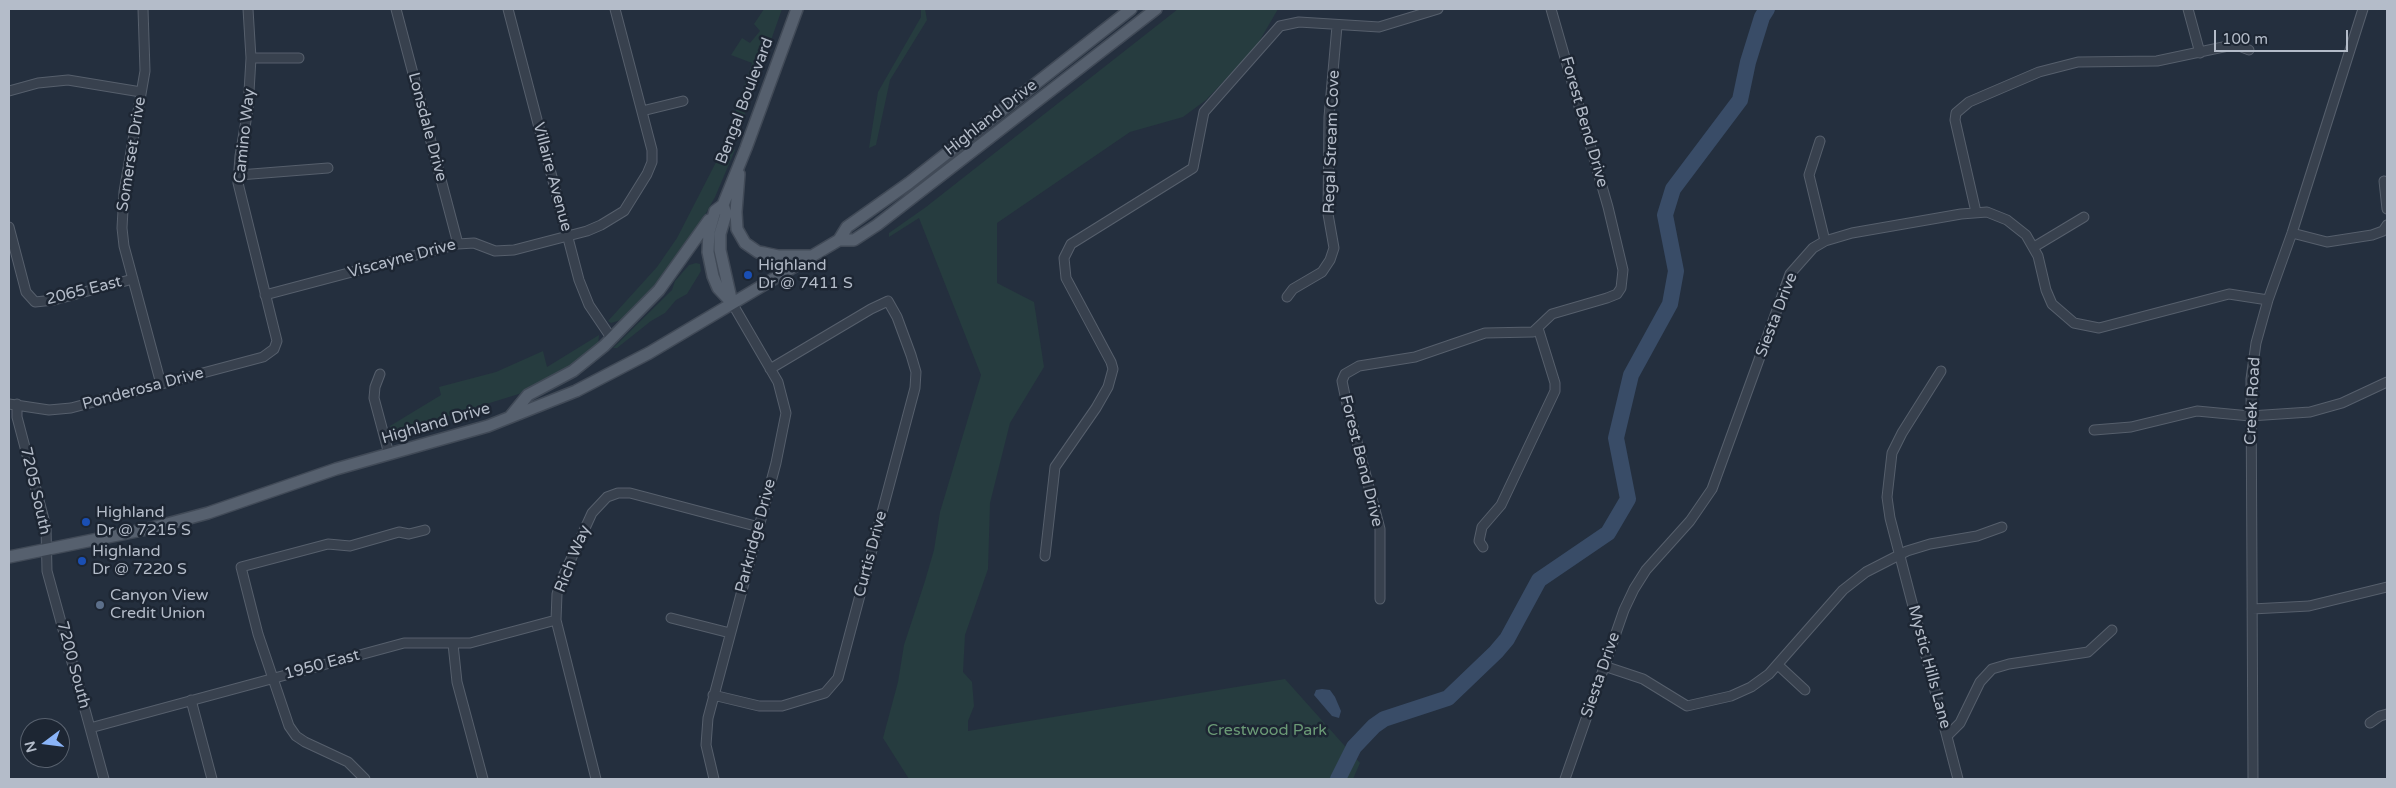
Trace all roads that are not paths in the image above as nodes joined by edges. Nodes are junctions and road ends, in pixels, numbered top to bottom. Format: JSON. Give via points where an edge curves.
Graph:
{"nodes":[{"id":1,"x":143,"y":9,"type":"edge"},
{"id":2,"x":248,"y":9,"type":"edge"},
{"id":3,"x":396,"y":9,"type":"edge"},
{"id":4,"x":508,"y":9,"type":"edge"},
{"id":5,"x":615,"y":9,"type":"edge"},
{"id":6,"x":797,"y":9,"type":"edge"},
{"id":7,"x":1131,"y":9,"type":"edge"},
{"id":8,"x":1156,"y":9,"type":"edge"},
{"id":9,"x":1438,"y":9,"type":"edge"},
{"id":10,"x":1551,"y":9,"type":"edge"},
{"id":11,"x":2188,"y":9,"type":"edge"},
{"id":12,"x":2363,"y":9,"type":"edge"},
{"id":13,"x":1337,"y":26,"type":"junction"},
{"id":14,"x":2249,"y":50,"type":"dead end"},
{"id":15,"x":2200,"y":53,"type":"junction"},
{"id":16,"x":251,"y":58,"type":"junction"},
{"id":17,"x":299,"y":58,"type":"dead end"},
{"id":18,"x":9,"y":91,"type":"edge"},
{"id":19,"x":141,"y":92,"type":"junction"},
{"id":20,"x":683,"y":101,"type":"dead end"},
{"id":21,"x":642,"y":111,"type":"junction"},
{"id":22,"x":1820,"y":141,"type":"dead end"},
{"id":23,"x":739,"y":166,"type":"junction"},
{"id":24,"x":328,"y":168,"type":"dead end"},
{"id":25,"x":239,"y":175,"type":"junction"},
{"id":26,"x":2384,"y":181,"type":"dead end"},
{"id":27,"x":719,"y":208,"type":"junction"},
{"id":28,"x":2387,"y":209,"type":"edge"},
{"id":29,"x":1976,"y":212,"type":"junction"},
{"id":30,"x":2084,"y":217,"type":"dead end"},
{"id":31,"x":2387,"y":225,"type":"edge"},
{"id":32,"x":9,"y":227,"type":"edge"},
{"id":33,"x":2292,"y":233,"type":"junction"},
{"id":34,"x":567,"y":236,"type":"junction"},
{"id":35,"x":839,"y":240,"type":"junction"},
{"id":36,"x":1825,"y":241,"type":"junction"},
{"id":37,"x":458,"y":244,"type":"junction"},
{"id":38,"x":2034,"y":247,"type":"junction"},
{"id":39,"x":812,"y":256,"type":"junction"},
{"id":40,"x":133,"y":279,"type":"junction"},
{"id":41,"x":265,"y":296,"type":"junction"},
{"id":42,"x":1287,"y":297,"type":"dead end"},
{"id":43,"x":2268,"y":300,"type":"junction"},
{"id":44,"x":732,"y":303,"type":"junction"},
{"id":45,"x":1538,"y":328,"type":"junction"},
{"id":46,"x":612,"y":339,"type":"junction"},
{"id":47,"x":274,"y":349,"type":"joint"},
{"id":48,"x":770,"y":369,"type":"junction"},
{"id":49,"x":1941,"y":371,"type":"dead end"},
{"id":50,"x":380,"y":374,"type":"dead end"},
{"id":51,"x":2387,"y":382,"type":"edge"},
{"id":52,"x":161,"y":384,"type":"junction"},
{"id":53,"x":13,"y":404,"type":"edge"},
{"id":54,"x":2250,"y":416,"type":"junction"},
{"id":55,"x":509,"y":419,"type":"junction"},
{"id":56,"x":2094,"y":430,"type":"dead end"},
{"id":57,"x":389,"y":454,"type":"junction"},
{"id":58,"x":759,"y":527,"type":"junction"},
{"id":59,"x":2002,"y":527,"type":"dead end"},
{"id":60,"x":425,"y":530,"type":"dead end"},
{"id":61,"x":1483,"y":547,"type":"dead end"},
{"id":62,"x":46,"y":550,"type":"junction"},
{"id":63,"x":1900,"y":554,"type":"junction"},
{"id":64,"x":1046,"y":556,"type":"dead end"},
{"id":65,"x":9,"y":557,"type":"edge"},
{"id":66,"x":2387,"y":587,"type":"edge"},
{"id":67,"x":1380,"y":599,"type":"dead end"},
{"id":68,"x":2252,"y":609,"type":"junction"},
{"id":69,"x":671,"y":618,"type":"dead end"},
{"id":70,"x":556,"y":620,"type":"junction"},
{"id":71,"x":2112,"y":630,"type":"dead end"},
{"id":72,"x":730,"y":633,"type":"junction"},
{"id":73,"x":453,"y":644,"type":"junction"},
{"id":74,"x":1778,"y":665,"type":"junction"},
{"id":75,"x":1604,"y":666,"type":"junction"},
{"id":76,"x":274,"y":678,"type":"junction"},
{"id":77,"x":1805,"y":690,"type":"dead end"},
{"id":78,"x":713,"y":695,"type":"junction"},
{"id":79,"x":191,"y":700,"type":"junction"},
{"id":80,"x":2387,"y":714,"type":"edge"},
{"id":81,"x":2370,"y":723,"type":"dead end"},
{"id":82,"x":90,"y":728,"type":"junction"},
{"id":83,"x":1947,"y":736,"type":"junction"},
{"id":84,"x":104,"y":779,"type":"edge"},
{"id":85,"x":212,"y":779,"type":"edge"},
{"id":86,"x":365,"y":779,"type":"edge"},
{"id":87,"x":484,"y":779,"type":"edge"},
{"id":88,"x":596,"y":779,"type":"edge"},
{"id":89,"x":714,"y":779,"type":"edge"},
{"id":90,"x":1565,"y":779,"type":"edge"},
{"id":91,"x":1958,"y":779,"type":"edge"},
{"id":92,"x":2253,"y":779,"type":"edge"}],
"edges":[{"from":1,"to":19,"type":"street","name":"Somerset Drive","via":[[146,42]]},
{"from":2,"to":16,"type":"street","name":"Camino Way"},
{"from":3,"to":37,"type":"street","name":"Lonsdale Drive"},
{"from":4,"to":34,"type":"street","name":"Villaire Avenue"},
{"from":5,"to":21,"type":"street","name":"Viscayne Drive"},
{"from":6,"to":23,"type":"main road","name":"Bengal Boulevard"},
{"from":7,"to":35,"type":"main road","name":"Highland Drive","via":[[909,183],[847,227]]},
{"from":8,"to":35,"type":"main road","name":"Highland Drive","via":[[897,211],[854,240]]},
{"from":9,"to":13,"type":"street","via":[[1379,27]]},
{"from":10,"to":45,"type":"street","name":"Forest Bend Drive","via":[[1598,172],[1623,281],[1617,294],[1552,314]]},
{"from":11,"to":15,"type":"street"},
{"from":12,"to":33,"type":"street","name":"Creek Road"},
{"from":13,"to":42,"type":"street","name":"Regal Stream Cove","via":[[1329,117],[1328,214],[1334,248],[1322,272]]},
{"from":13,"to":64,"type":"street","via":[[1290,23],[1274,31],[1204,112],[1193,168],[1079,238],[1067,250],[1066,278],[1113,369],[1108,387],[1096,408],[1055,467]]},
{"from":14,"to":15,"type":"street","via":[[2228,46]]},
{"from":15,"to":29,"type":"street","via":[[2157,61],[2078,62],[2039,72],[1969,102],[1956,113],[1955,120]]},
{"from":16,"to":17,"type":"street"},
{"from":16,"to":25,"type":"street","name":"Camino Way"},
{"from":18,"to":19,"type":"street","via":[[38,83],[68,80]]},
{"from":19,"to":40,"type":"street","name":"Somerset Drive","via":[[122,209],[124,246]]},
{"from":20,"to":21,"type":"street"},
{"from":21,"to":34,"type":"street","name":"Viscayne Drive","via":[[652,150],[647,174],[619,214],[601,225]]},
{"from":22,"to":36,"type":"street","via":[[1809,174]]},
{"from":23,"to":27,"type":"main road","name":"Bengal Boulevard"},
{"from":23,"to":39,"type":"main road","via":[[736,212],[738,229],[745,243],[758,252],[778,256]]},
{"from":24,"to":25,"type":"street"},
{"from":25,"to":41,"type":"street","name":"Camino Way","via":[[240,193]]},
{"from":26,"to":28,"type":"street"},
{"from":27,"to":44,"type":"main road","name":"Bengal Boulevard","via":[[726,214],[720,234],[720,250]]},
{"from":27,"to":46,"type":"main road","via":[[659,290]]},
{"from":29,"to":36,"type":"street","name":"Siesta Drive","via":[[1852,233]]},
{"from":29,"to":38,"type":"street","name":"Siesta Drive","via":[[1987,212],[2007,220],[2026,235]]},
{"from":30,"to":38,"type":"street"},
{"from":31,"to":33,"type":"street","via":[[2383,231],[2372,235],[2327,242]]},
{"from":32,"to":40,"type":"street","name":"2065 East","via":[[26,292],[35,302]]},
{"from":33,"to":43,"type":"street","name":"Creek Road"},
{"from":34,"to":37,"type":"street","name":"Viscayne Drive","via":[[505,252],[474,243]]},
{"from":34,"to":46,"type":"street","name":"Villaire Avenue","via":[[583,292]]},
{"from":35,"to":39,"type":"main road","name":"Highland Drive"},
{"from":36,"to":75,"type":"street","name":"Siesta Drive","via":[[1803,256],[1790,274],[1712,489],[1690,521],[1658,555],[1634,588]]},
{"from":37,"to":41,"type":"street","name":"Viscayne Drive"},
{"from":38,"to":43,"type":"street","name":"Siesta Drive","via":[[2052,304],[2062,315],[2086,327],[2099,328],[2229,294]]},
{"from":39,"to":44,"type":"main road","name":"Highland Drive"},
{"from":40,"to":52,"type":"street","name":"Somerset Drive"},
{"from":41,"to":47,"type":"street","name":"Camino Way","via":[[276,341]]},
{"from":43,"to":54,"type":"street","name":"Creek Road","via":[[2250,379]]},
{"from":44,"to":48,"type":"street","name":"Parkridge Drive"},
{"from":44,"to":55,"type":"main road","name":"Highland Drive","via":[[600,379]]},
{"from":45,"to":61,"type":"street","via":[[1555,391],[1501,505],[1482,527],[1479,541]]},
{"from":45,"to":67,"type":"street","name":"Forest Bend Drive","via":[[1524,333],[1485,333],[1415,357],[1359,366],[1345,374],[1342,381],[1346,400],[1380,529]]},
{"from":46,"to":55,"type":"main road","via":[[573,371],[528,395]]},
{"from":47,"to":52,"type":"street","name":"Ponderosa Drive","via":[[263,357]]},
{"from":48,"to":58,"type":"street","name":"Parkridge Drive","via":[[778,382],[786,413]]},
{"from":48,"to":78,"type":"street","name":"Curtis Drive","via":[[888,301],[898,317],[911,355],[916,372],[915,388],[838,678],[824,693],[782,706],[759,706]]},
{"from":49,"to":63,"type":"street","name":"Mystic Hills Lane","via":[[1892,453],[1887,497]]},
{"from":50,"to":57,"type":"street","via":[[374,398]]},
{"from":51,"to":54,"type":"street","via":[[2342,403],[2310,412]]},
{"from":52,"to":53,"type":"street","name":"Ponderosa Drive","via":[[60,410]]},
{"from":53,"to":62,"type":"street","name":"7205 South","via":[[46,527]]},
{"from":54,"to":56,"type":"street","via":[[2197,410],[2131,427]]},
{"from":54,"to":68,"type":"street","name":"Creek Road"},
{"from":55,"to":57,"type":"main road","name":"Highland Drive"},
{"from":57,"to":62,"type":"main road","name":"Highland Drive","via":[[169,524]]},
{"from":58,"to":70,"type":"street","name":"Rich Way","via":[[630,493],[607,497],[592,513],[560,581]]},
{"from":58,"to":72,"type":"street","name":"Parkridge Drive"},
{"from":59,"to":63,"type":"street"},
{"from":60,"to":76,"type":"street","via":[[410,534],[399,532],[350,546],[328,544],[241,567],[258,634]]},
{"from":62,"to":65,"type":"main road","name":"Highland Drive"},
{"from":62,"to":82,"type":"street","name":"7200 South","via":[[47,571]]},
{"from":63,"to":74,"type":"street","via":[[1866,572],[1843,590]]},
{"from":63,"to":83,"type":"street","name":"Mystic Hills Lane"},
{"from":66,"to":68,"type":"street","via":[[2309,606]]},
{"from":68,"to":92,"type":"street","name":"Creek Road"},
{"from":69,"to":72,"type":"street"},
{"from":70,"to":73,"type":"street","name":"1950 East","via":[[479,641]]},
{"from":70,"to":88,"type":"street","name":"Rich Way"},
{"from":71,"to":83,"type":"street","via":[[2088,652],[1992,669],[1980,682],[1960,723]]},
{"from":72,"to":78,"type":"street","name":"Parkridge Drive"},
{"from":73,"to":76,"type":"street","name":"1950 East","via":[[404,643]]},
{"from":73,"to":87,"type":"street","via":[[458,682]]},
{"from":74,"to":75,"type":"street","via":[[1741,692],[1693,706],[1682,704],[1643,679]]},
{"from":74,"to":77,"type":"street"},
{"from":75,"to":90,"type":"street","name":"Siesta Drive"},
{"from":76,"to":79,"type":"street","name":"1950 East"},
{"from":76,"to":86,"type":"street","via":[[284,716],[296,736],[348,762]]},
{"from":78,"to":89,"type":"street","name":"Parkridge Drive","via":[[706,739]]},
{"from":79,"to":82,"type":"street","name":"1950 East"},
{"from":79,"to":85,"type":"street"},
{"from":80,"to":81,"type":"street"},
{"from":82,"to":84,"type":"street","name":"7200 South"},
{"from":83,"to":91,"type":"street","name":"Mystic Hills Lane"}]}
